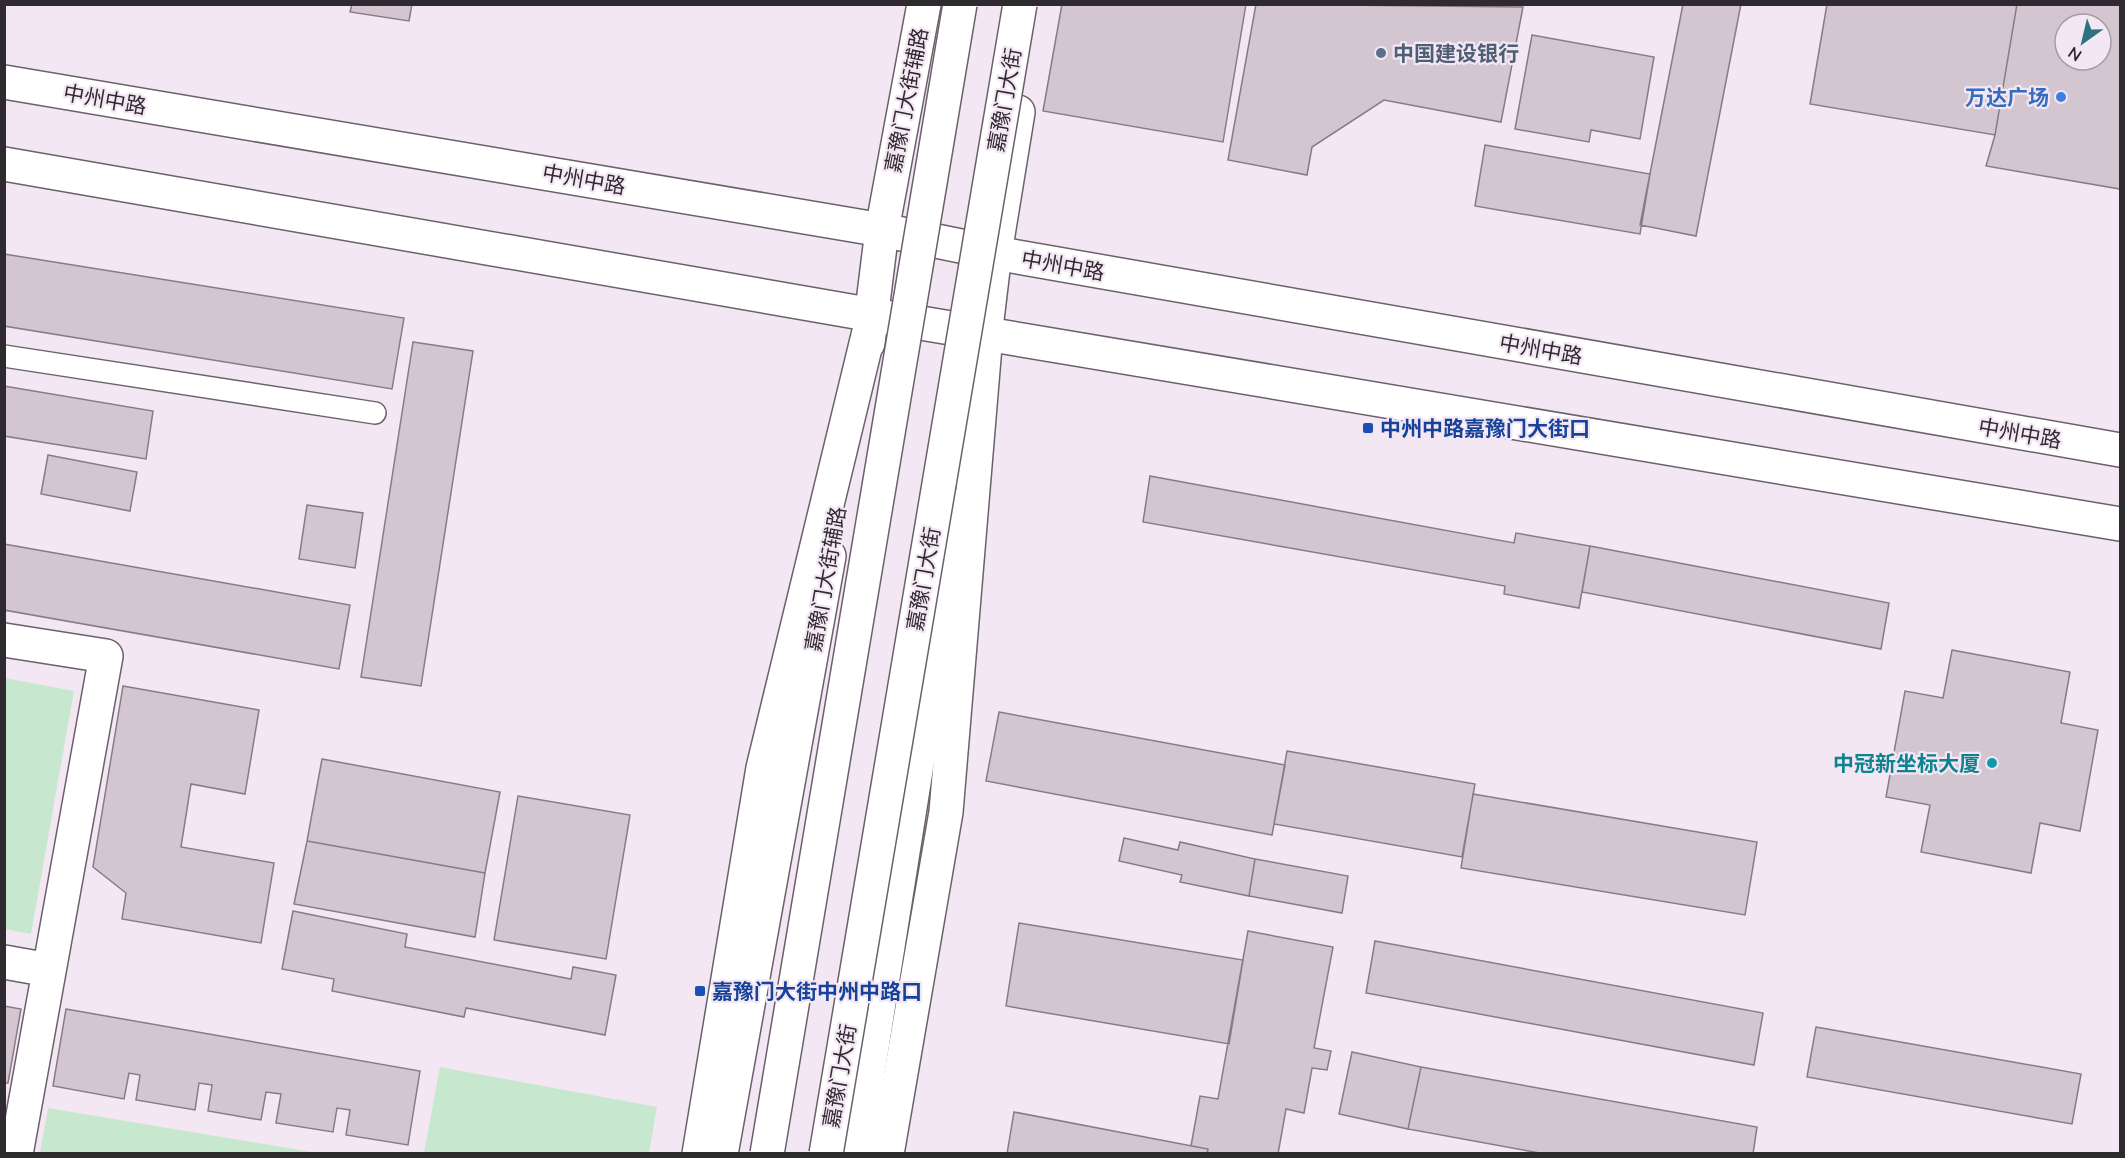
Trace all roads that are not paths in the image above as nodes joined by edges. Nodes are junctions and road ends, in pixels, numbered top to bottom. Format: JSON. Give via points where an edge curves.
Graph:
{"nodes":[{"id":1,"x":924,"y":4,"type":"edge"},
{"id":2,"x":960,"y":4,"type":"edge"},
{"id":3,"x":1020,"y":4,"type":"edge"},
{"id":4,"x":1036,"y":4,"type":"edge"},
{"id":5,"x":4,"y":82,"type":"edge"},
{"id":6,"x":4,"y":164,"type":"edge"},
{"id":7,"x":882,"y":230,"type":"junction"},
{"id":8,"x":995,"y":253,"type":"junction"},
{"id":9,"x":873,"y":315,"type":"junction"},
{"id":10,"x":986,"y":334,"type":"junction"},
{"id":11,"x":4,"y":356,"type":"edge"},
{"id":12,"x":375,"y":413,"type":"dead end"},
{"id":13,"x":2121,"y":450,"type":"edge"},
{"id":14,"x":2121,"y":524,"type":"edge"},
{"id":15,"x":4,"y":640,"type":"edge"},
{"id":16,"x":4,"y":962,"type":"edge"},
{"id":17,"x":49,"y":970,"type":"junction"},
{"id":18,"x":13,"y":1120,"type":"edge"},
{"id":19,"x":16,"y":1154,"type":"edge"},
{"id":20,"x":699,"y":1154,"type":"edge"},
{"id":21,"x":721,"y":1154,"type":"edge"},
{"id":22,"x":766,"y":1154,"type":"edge"},
{"id":23,"x":826,"y":1154,"type":"edge"},
{"id":24,"x":855,"y":1154,"type":"edge"},
{"id":25,"x":887,"y":1154,"type":"edge"}],
"edges":[{"from":1,"to":7,"type":"main road","name":"嘉豫门大街辅路"},
{"from":2,"to":22,"type":"main road","bridge":true},
{"from":3,"to":23,"type":"main road","name":"嘉豫门大街","bridge":true},
{"from":4,"to":8,"type":"main road"},
{"from":5,"to":7,"type":"main road","name":"中州中路"},
{"from":6,"to":9,"type":"main road"},
{"from":7,"to":8,"type":"main road","name":"中州中路"},
{"from":7,"to":9,"type":"main road","name":"嘉豫门大街辅路"},
{"from":8,"to":10,"type":"main road"},
{"from":8,"to":13,"type":"main road","name":"中州中路"},
{"from":9,"to":10,"type":"main road"},
{"from":9,"to":20,"type":"main road","via":[[763,768]]},
{"from":9,"to":21,"type":"main road","name":"嘉豫门大街辅路"},
{"from":10,"to":14,"type":"main road"},
{"from":10,"to":24,"type":"main road"},
{"from":10,"to":25,"type":"main road","via":[[946,812]]},
{"from":11,"to":12,"type":"lane"},
{"from":15,"to":17,"type":"main road","via":[[106,656]]},
{"from":16,"to":17,"type":"main road"},
{"from":17,"to":18,"type":"main road"},
{"from":18,"to":19,"type":"main road"}]}
